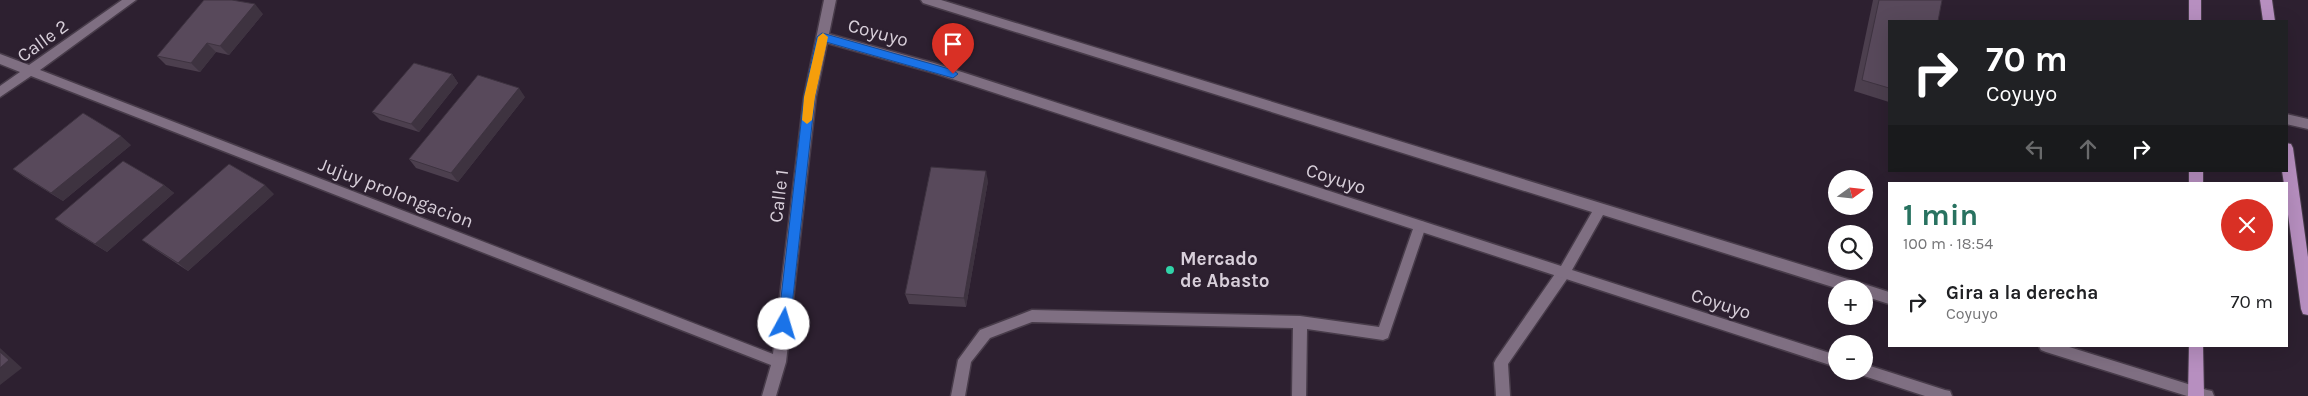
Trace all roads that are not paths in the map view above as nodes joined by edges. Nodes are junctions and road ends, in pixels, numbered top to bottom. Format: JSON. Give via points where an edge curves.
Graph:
{"nodes":[{"id":1,"x":130,"y":0,"type":"edge"},
{"id":2,"x":830,"y":0,"type":"edge"},
{"id":3,"x":927,"y":0,"type":"edge"},
{"id":4,"x":2195,"y":0,"type":"edge"},
{"id":5,"x":2266,"y":0,"type":"edge"},
{"id":6,"x":2196,"y":20,"type":"edge"},
{"id":7,"x":2269,"y":20,"type":"edge"},
{"id":8,"x":822,"y":37,"type":"junction"},
{"id":9,"x":0,"y":59,"type":"edge"},
{"id":10,"x":31,"y":72,"type":"junction"},
{"id":11,"x":0,"y":92,"type":"edge"},
{"id":12,"x":2288,"y":119,"type":"edge"},
{"id":13,"x":2308,"y":124,"type":"edge"},
{"id":14,"x":2288,"y":163,"type":"edge"},
{"id":15,"x":1599,"y":210,"type":"junction"},
{"id":16,"x":1420,"y":226,"type":"junction"},
{"id":17,"x":1564,"y":272,"type":"junction"},
{"id":18,"x":1828,"y":280,"type":"edge"},
{"id":19,"x":1873,"y":293,"type":"edge"},
{"id":20,"x":1888,"y":298,"type":"edge"},
{"id":21,"x":2308,"y":309,"type":"edge"},
{"id":22,"x":1300,"y":322,"type":"junction"},
{"id":23,"x":2049,"y":347,"type":"edge"},
{"id":24,"x":2196,"y":347,"type":"edge"},
{"id":25,"x":1828,"y":358,"type":"edge"},
{"id":26,"x":779,"y":362,"type":"junction"},
{"id":27,"x":1873,"y":373,"type":"edge"},
{"id":28,"x":2200,"y":395,"type":"edge"},
{"id":29,"x":769,"y":396,"type":"edge"},
{"id":30,"x":958,"y":396,"type":"edge"},
{"id":31,"x":1299,"y":396,"type":"edge"},
{"id":32,"x":1503,"y":396,"type":"edge"},
{"id":33,"x":1945,"y":396,"type":"edge"}],
"edges":[{"from":1,"to":10,"type":"street","name":"Calle 2"},
{"from":2,"to":8,"type":"street","name":"Calle 1"},
{"from":3,"to":15,"type":"street"},
{"from":4,"to":6,"type":"highway"},
{"from":5,"to":7,"type":"highway"},
{"from":8,"to":16,"type":"street","name":"Coyuyo","via":[[934,68]]},
{"from":8,"to":26,"type":"street","name":"Calle 1","via":[[810,97]]},
{"from":9,"to":10,"type":"street","name":"Jujuy prolongacion"},
{"from":10,"to":11,"type":"street","name":"Calle 2"},
{"from":10,"to":26,"type":"street","name":"Jujuy prolongacion"},
{"from":12,"to":13,"type":"street"},
{"from":14,"to":21,"type":"highway"},
{"from":15,"to":17,"type":"street"},
{"from":15,"to":18,"type":"street"},
{"from":16,"to":17,"type":"street","name":"Coyuyo"},
{"from":16,"to":22,"type":"street","via":[[1383,334]]},
{"from":17,"to":25,"type":"street","name":"Coyuyo"},
{"from":17,"to":32,"type":"street","via":[[1500,363]]},
{"from":19,"to":20,"type":"street"},
{"from":22,"to":30,"type":"street","via":[[1032,316],[985,334],[964,360]]},
{"from":22,"to":31,"type":"street"},
{"from":23,"to":28,"type":"street"},
{"from":24,"to":28,"type":"highway"},
{"from":26,"to":29,"type":"street","name":"Calle 1"},
{"from":27,"to":33,"type":"street"}]}
